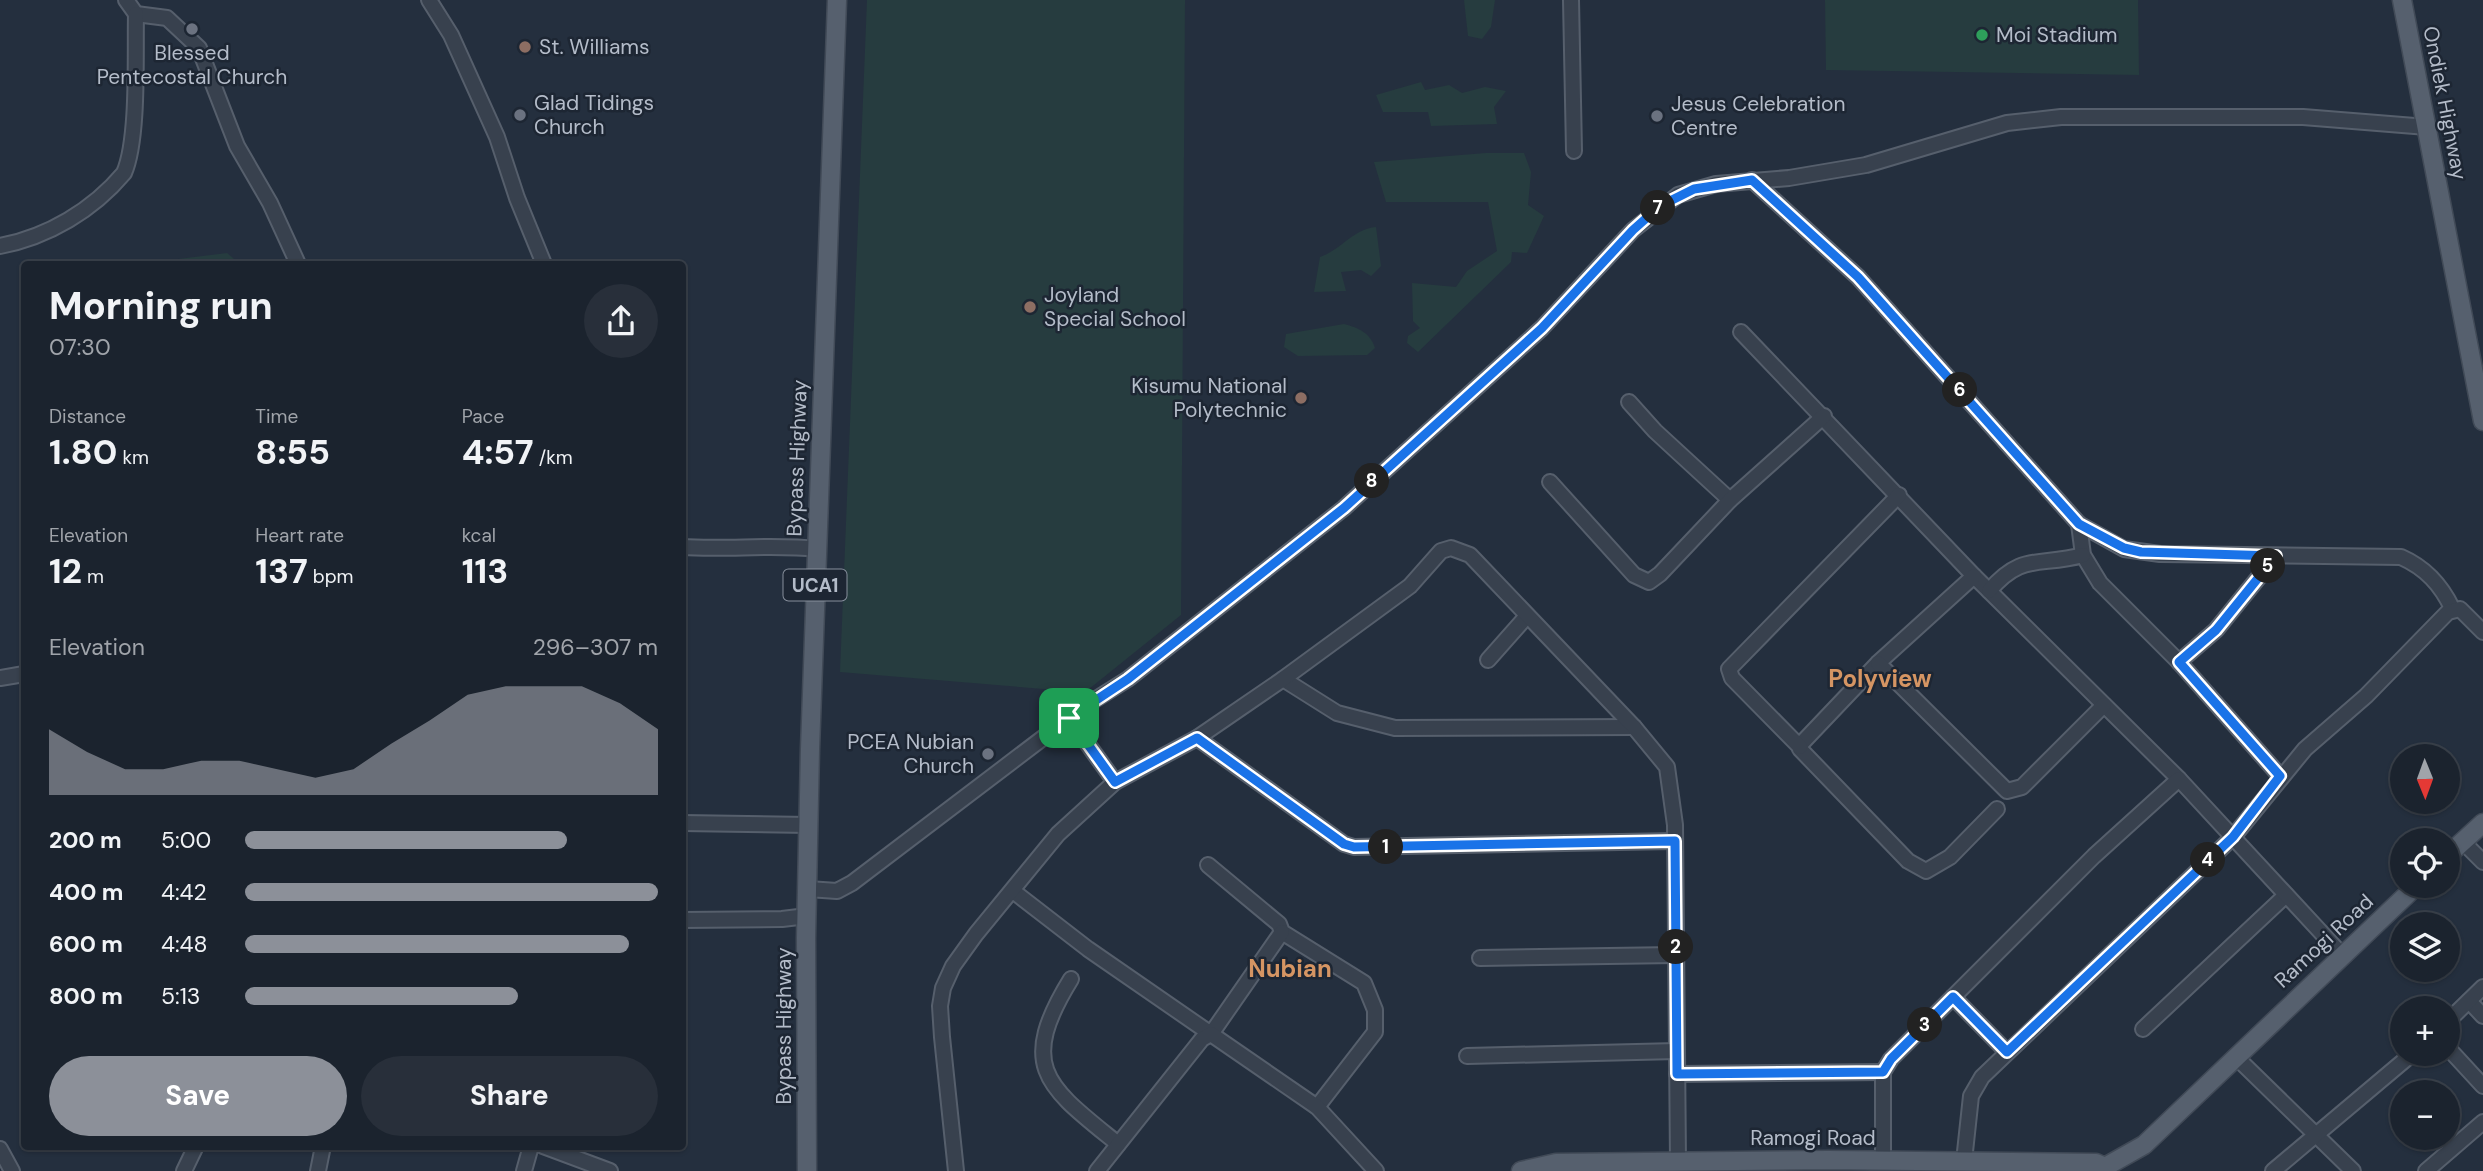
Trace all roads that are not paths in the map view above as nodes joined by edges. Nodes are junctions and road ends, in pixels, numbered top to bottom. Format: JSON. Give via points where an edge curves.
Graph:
{"nodes":[{"id":1,"x":126,"y":0,"type":"edge"},
{"id":2,"x":429,"y":0,"type":"edge"},
{"id":3,"x":837,"y":0,"type":"edge"},
{"id":4,"x":1571,"y":0,"type":"edge"},
{"id":5,"x":2402,"y":0,"type":"edge"},
{"id":6,"x":136,"y":14,"type":"junction"},
{"id":7,"x":2427,"y":127,"type":"junction"},
{"id":8,"x":1574,"y":151,"type":"dead end"},
{"id":9,"x":1752,"y":180,"type":"junction"},
{"id":10,"x":0,"y":246,"type":"edge"},
{"id":11,"x":297,"y":261,"type":"edge"},
{"id":12,"x":543,"y":261,"type":"edge"},
{"id":13,"x":1741,"y":332,"type":"dead end"},
{"id":14,"x":1629,"y":402,"type":"dead end"},
{"id":15,"x":1824,"y":416,"type":"junction"},
{"id":16,"x":2483,"y":421,"type":"edge"},
{"id":17,"x":1550,"y":482,"type":"dead end"},
{"id":18,"x":1899,"y":495,"type":"junction"},
{"id":19,"x":1730,"y":500,"type":"junction"},
{"id":20,"x":2079,"y":524,"type":"junction"},
{"id":21,"x":686,"y":548,"type":"edge"},
{"id":22,"x":816,"y":549,"type":"junction"},
{"id":23,"x":2083,"y":555,"type":"junction"},
{"id":24,"x":2276,"y":556,"type":"junction"},
{"id":25,"x":1974,"y":576,"type":"junction"},
{"id":26,"x":1989,"y":591,"type":"junction"},
{"id":27,"x":2452,"y":608,"type":"junction"},
{"id":28,"x":1527,"y":616,"type":"junction"},
{"id":29,"x":2483,"y":632,"type":"edge"},
{"id":30,"x":1488,"y":660,"type":"dead end"},
{"id":31,"x":2179,"y":662,"type":"junction"},
{"id":32,"x":1878,"y":663,"type":"junction"},
{"id":33,"x":21,"y":674,"type":"edge"},
{"id":34,"x":0,"y":678,"type":"edge"},
{"id":35,"x":1283,"y":679,"type":"junction"},
{"id":36,"x":2104,"y":705,"type":"junction"},
{"id":37,"x":1069,"y":718,"type":"junction"},
{"id":38,"x":1634,"y":727,"type":"junction"},
{"id":39,"x":1197,"y":738,"type":"junction"},
{"id":40,"x":1800,"y":747,"type":"junction"},
{"id":41,"x":2280,"y":776,"type":"junction"},
{"id":42,"x":2179,"y":779,"type":"junction"},
{"id":43,"x":1115,"y":782,"type":"junction"},
{"id":44,"x":1997,"y":809,"type":"dead end"},
{"id":45,"x":686,"y":823,"type":"edge"},
{"id":46,"x":2483,"y":824,"type":"edge"},
{"id":47,"x":809,"y":825,"type":"junction"},
{"id":48,"x":2233,"y":837,"type":"junction"},
{"id":49,"x":1675,"y":841,"type":"junction"},
{"id":50,"x":2463,"y":842,"type":"junction"},
{"id":51,"x":2460,"y":845,"type":"edge"},
{"id":52,"x":2483,"y":862,"type":"edge"},
{"id":53,"x":1208,"y":864,"type":"dead end"},
{"id":54,"x":808,"y":890,"type":"junction"},
{"id":55,"x":1013,"y":891,"type":"junction"},
{"id":56,"x":2286,"y":895,"type":"junction"},
{"id":57,"x":2403,"y":898,"type":"edge"},
{"id":58,"x":807,"y":916,"type":"junction"},
{"id":59,"x":686,"y":920,"type":"edge"},
{"id":60,"x":1282,"y":932,"type":"junction"},
{"id":61,"x":1676,"y":955,"type":"junction"},
{"id":62,"x":2342,"y":955,"type":"junction"},
{"id":63,"x":1480,"y":958,"type":"dead end"},
{"id":64,"x":1071,"y":979,"type":"dead end"},
{"id":65,"x":2483,"y":987,"type":"edge"},
{"id":66,"x":1953,"y":997,"type":"junction"},
{"id":67,"x":2469,"y":1001,"type":"junction"},
{"id":68,"x":2460,"y":1010,"type":"edge"},
{"id":69,"x":2483,"y":1016,"type":"edge"},
{"id":70,"x":2143,"y":1030,"type":"dead end"},
{"id":71,"x":1211,"y":1034,"type":"junction"},
{"id":72,"x":1677,"y":1051,"type":"junction"},
{"id":73,"x":2007,"y":1052,"type":"junction"},
{"id":74,"x":1467,"y":1056,"type":"dead end"},
{"id":75,"x":2237,"y":1058,"type":"junction"},
{"id":76,"x":2460,"y":1061,"type":"edge"},
{"id":77,"x":2398,"y":1066,"type":"edge"},
{"id":78,"x":1883,"y":1072,"type":"junction"},
{"id":79,"x":1677,"y":1074,"type":"junction"},
{"id":80,"x":2483,"y":1086,"type":"edge"},
{"id":81,"x":1317,"y":1107,"type":"junction"},
{"id":82,"x":2483,"y":1122,"type":"edge"},
{"id":83,"x":2318,"y":1135,"type":"junction"},
{"id":84,"x":1118,"y":1144,"type":"junction"},
{"id":85,"x":0,"y":1149,"type":"edge"},
{"id":86,"x":194,"y":1150,"type":"edge"},
{"id":87,"x":322,"y":1150,"type":"edge"},
{"id":88,"x":530,"y":1150,"type":"edge"},
{"id":89,"x":554,"y":1150,"type":"edge"},
{"id":90,"x":1883,"y":1160,"type":"junction"},
{"id":91,"x":1964,"y":1161,"type":"junction"},
{"id":92,"x":1678,"y":1162,"type":"junction"},
{"id":93,"x":2106,"y":1169,"type":"edge"},
{"id":94,"x":12,"y":1171,"type":"edge"},
{"id":95,"x":184,"y":1171,"type":"edge"},
{"id":96,"x":318,"y":1171,"type":"edge"},
{"id":97,"x":524,"y":1171,"type":"edge"},
{"id":98,"x":610,"y":1171,"type":"edge"},
{"id":99,"x":807,"y":1171,"type":"edge"},
{"id":100,"x":956,"y":1171,"type":"edge"},
{"id":101,"x":1097,"y":1171,"type":"edge"},
{"id":102,"x":1376,"y":1171,"type":"edge"},
{"id":103,"x":1521,"y":1171,"type":"edge"},
{"id":104,"x":2273,"y":1171,"type":"edge"},
{"id":105,"x":2353,"y":1171,"type":"edge"},
{"id":106,"x":2426,"y":1171,"type":"edge"}],
"edges":[{"from":1,"to":6,"type":"street"},
{"from":2,"to":12,"type":"street","via":[[451,36],[497,137]]},
{"from":3,"to":22,"type":"main road","name":"Bypass Highway","number":"UCA1"},
{"from":4,"to":8,"type":"street"},
{"from":5,"to":7,"type":"main road","name":"Ondiek Highway"},
{"from":6,"to":10,"type":"street","via":[[134,103],[129,163],[124,173],[69,220]]},
{"from":6,"to":11,"type":"street","via":[[167,18],[200,48],[237,146]]},
{"from":7,"to":9,"type":"street","via":[[2303,117],[2061,117],[2007,123],[1866,165]]},
{"from":7,"to":16,"type":"main road","name":"Ondiek Highway"},
{"from":9,"to":20,"type":"street","via":[[1858,277]]},
{"from":9,"to":37,"type":"street","via":[[1694,189],[1660,206],[1542,328],[1344,508],[1128,679]]},
{"from":13,"to":15,"type":"street"},
{"from":14,"to":19,"type":"street"},
{"from":15,"to":18,"type":"street"},
{"from":15,"to":19,"type":"street"},
{"from":17,"to":19,"type":"street","via":[[1634,575],[1648,582],[1661,574]]},
{"from":18,"to":25,"type":"street"},
{"from":18,"to":40,"type":"street","via":[[1729,669],[1729,676]]},
{"from":20,"to":23,"type":"street"},
{"from":20,"to":24,"type":"street","via":[[2141,552]]},
{"from":21,"to":22,"type":"street"},
{"from":22,"to":47,"type":"main road","name":"Bypass Highway","number":"UCA1"},
{"from":23,"to":26,"type":"street","via":[[2021,564],[2004,573]]},
{"from":23,"to":31,"type":"street","via":[[2099,583]]},
{"from":24,"to":27,"type":"street","via":[[2401,558],[2418,564],[2437,582]]},
{"from":24,"to":31,"type":"street","via":[[2216,630]]},
{"from":25,"to":26,"type":"street"},
{"from":25,"to":32,"type":"street"},
{"from":26,"to":36,"type":"street"},
{"from":27,"to":29,"type":"street","via":[[2460,609]]},
{"from":27,"to":41,"type":"street"},
{"from":28,"to":30,"type":"street"},
{"from":28,"to":35,"type":"street","via":[[1470,555],[1451,548],[1441,551],[1410,586]]},
{"from":28,"to":38,"type":"street"},
{"from":31,"to":41,"type":"street"},
{"from":32,"to":36,"type":"street","via":[[2007,791],[2022,787]]},
{"from":32,"to":40,"type":"street"},
{"from":33,"to":34,"type":"street"},
{"from":35,"to":38,"type":"street","via":[[1337,713],[1395,728]]},
{"from":35,"to":39,"type":"street"},
{"from":36,"to":42,"type":"street"},
{"from":37,"to":43,"type":"street"},
{"from":37,"to":54,"type":"street","via":[[852,883],[837,891]]},
{"from":38,"to":49,"type":"street","via":[[1667,767]]},
{"from":39,"to":43,"type":"street"},
{"from":39,"to":49,"type":"street","via":[[1354,847]]},
{"from":40,"to":44,"type":"street","via":[[1908,861],[1926,871],[1950,857]]},
{"from":41,"to":48,"type":"street"},
{"from":42,"to":48,"type":"street"},
{"from":42,"to":66,"type":"street","via":[[2094,856]]},
{"from":43,"to":55,"type":"street","via":[[1065,825]]},
{"from":45,"to":47,"type":"street"},
{"from":46,"to":50,"type":"main road"},
{"from":47,"to":54,"type":"main road","name":"Bypass Highway","number":"UCA1"},
{"from":48,"to":56,"type":"street"},
{"from":48,"to":73,"type":"street"},
{"from":49,"to":61,"type":"street"},
{"from":50,"to":51,"type":"main road"},
{"from":50,"to":52,"type":"street"},
{"from":53,"to":60,"type":"street","via":[[1279,924]]},
{"from":54,"to":58,"type":"main road","name":"Bypass Highway","number":"UCA1"},
{"from":55,"to":71,"type":"street"},
{"from":55,"to":100,"type":"street","via":[[959,957],[940,999]]},
{"from":56,"to":62,"type":"street"},
{"from":56,"to":70,"type":"street"},
{"from":57,"to":62,"type":"main road","name":"Ramogi Road"},
{"from":58,"to":59,"type":"street"},
{"from":58,"to":99,"type":"main road","name":"Bypass Highway","number":"UCA1"},
{"from":60,"to":71,"type":"street"},
{"from":60,"to":81,"type":"street","via":[[1364,983],[1375,1010],[1375,1032]]},
{"from":61,"to":63,"type":"street"},
{"from":61,"to":72,"type":"street"},
{"from":62,"to":75,"type":"main road","name":"Ramogi Road"},
{"from":64,"to":84,"type":"street","via":[[1047,1020],[1045,1069],[1063,1100]]},
{"from":65,"to":67,"type":"street"},
{"from":66,"to":73,"type":"street"},
{"from":66,"to":78,"type":"street"},
{"from":67,"to":68,"type":"street"},
{"from":67,"to":69,"type":"street"},
{"from":71,"to":81,"type":"street"},
{"from":71,"to":84,"type":"street","via":[[1202,1039]]},
{"from":72,"to":74,"type":"street"},
{"from":72,"to":79,"type":"street"},
{"from":73,"to":91,"type":"street","via":[[1973,1090]]},
{"from":75,"to":83,"type":"street"},
{"from":75,"to":93,"type":"main road","name":"Ramogi Road","via":[[2144,1145]]},
{"from":76,"to":80,"type":"street"},
{"from":77,"to":83,"type":"street"},
{"from":78,"to":79,"type":"street"},
{"from":78,"to":90,"type":"street"},
{"from":79,"to":92,"type":"street"},
{"from":81,"to":102,"type":"street"},
{"from":82,"to":106,"type":"street"},
{"from":83,"to":104,"type":"street"},
{"from":83,"to":105,"type":"street"},
{"from":84,"to":101,"type":"street"},
{"from":85,"to":94,"type":"street"},
{"from":86,"to":95,"type":"street"},
{"from":87,"to":96,"type":"street"},
{"from":88,"to":97,"type":"street"},
{"from":89,"to":98,"type":"street"},
{"from":90,"to":91,"type":"main road","name":"Ramogi Road"},
{"from":90,"to":92,"type":"main road","name":"Ramogi Road"},
{"from":91,"to":93,"type":"main road","name":"Ramogi Road","via":[[2096,1163]]},
{"from":92,"to":103,"type":"main road","name":"Ramogi Road","via":[[1556,1163]]}]}
